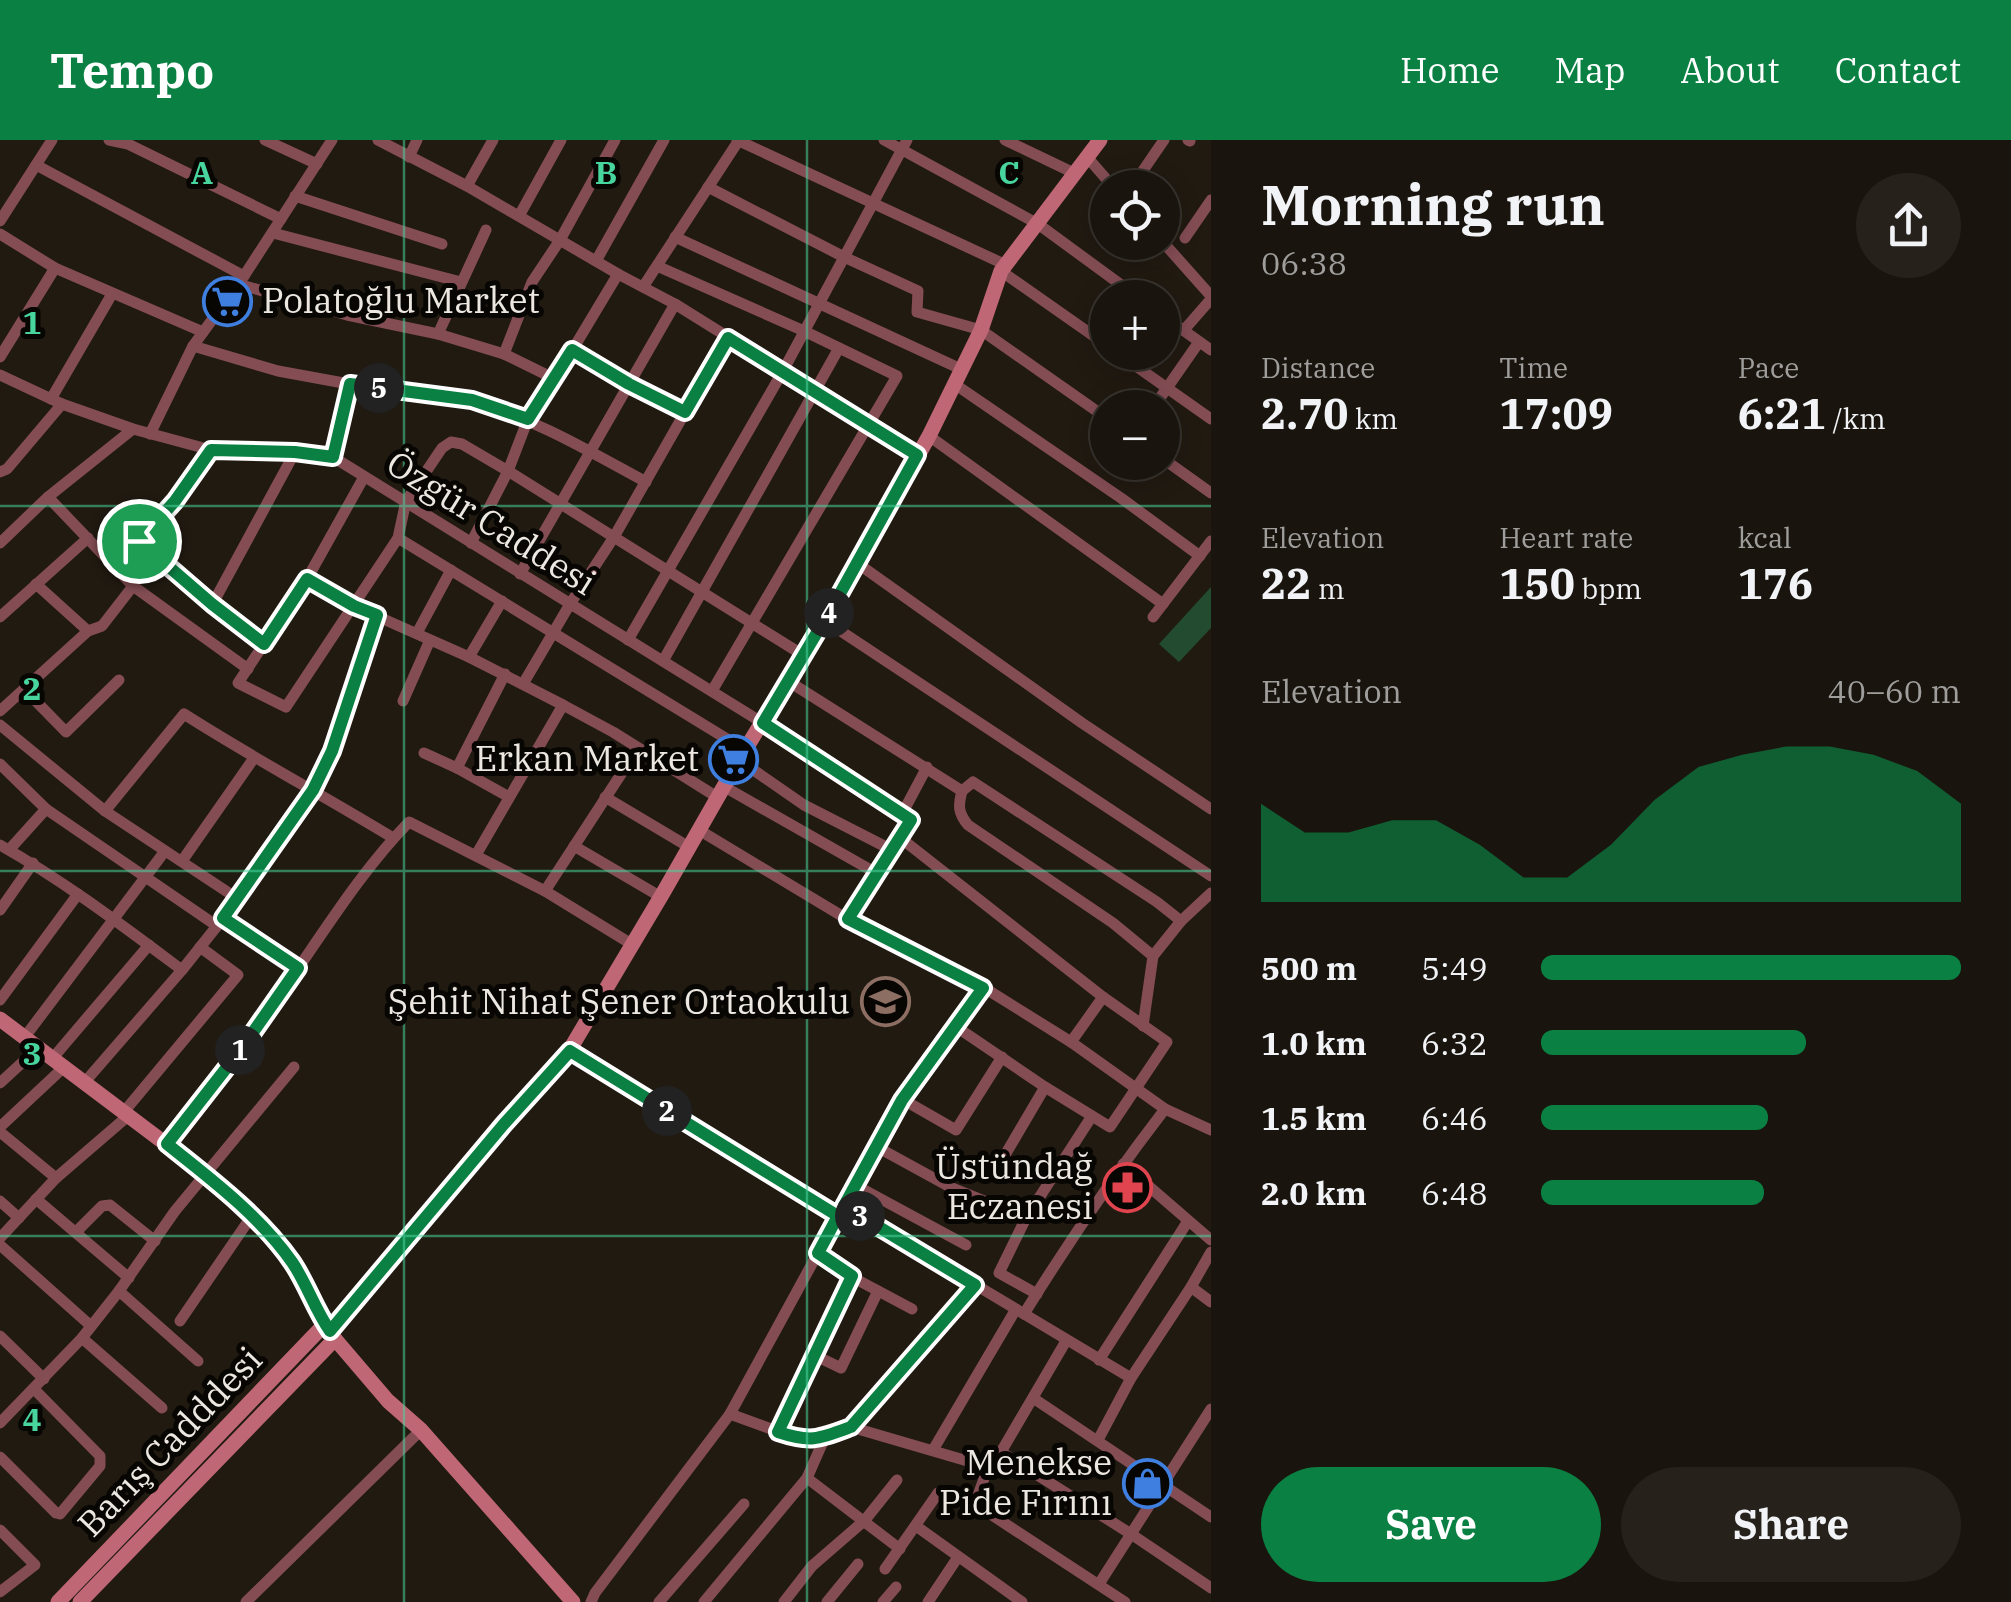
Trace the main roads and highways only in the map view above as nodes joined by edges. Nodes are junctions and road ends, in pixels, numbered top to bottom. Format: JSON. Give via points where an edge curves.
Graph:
{"nodes":[{"id":1,"x":1092,"y":146,"type":"edge"},
{"id":2,"x":0,"y":1019,"type":"edge"},
{"id":3,"x":330,"y":1331,"type":"junction"},
{"id":4,"x":58,"y":1602,"type":"edge"},
{"id":5,"x":80,"y":1602,"type":"edge"},
{"id":6,"x":572,"y":1602,"type":"edge"}],
"edges":[{"from":1,"to":3,"type":"main road","via":[[1004,268],[959,378],[858,563],[570,1051]]},
{"from":2,"to":3,"type":"main road","via":[[207,1175],[293,1264]]},
{"from":3,"to":4,"type":"main road","name":"Barış Cadddesi"},
{"from":3,"to":5,"type":"main road","name":"Barış Cadddesi"},
{"from":3,"to":6,"type":"main road"}]}
